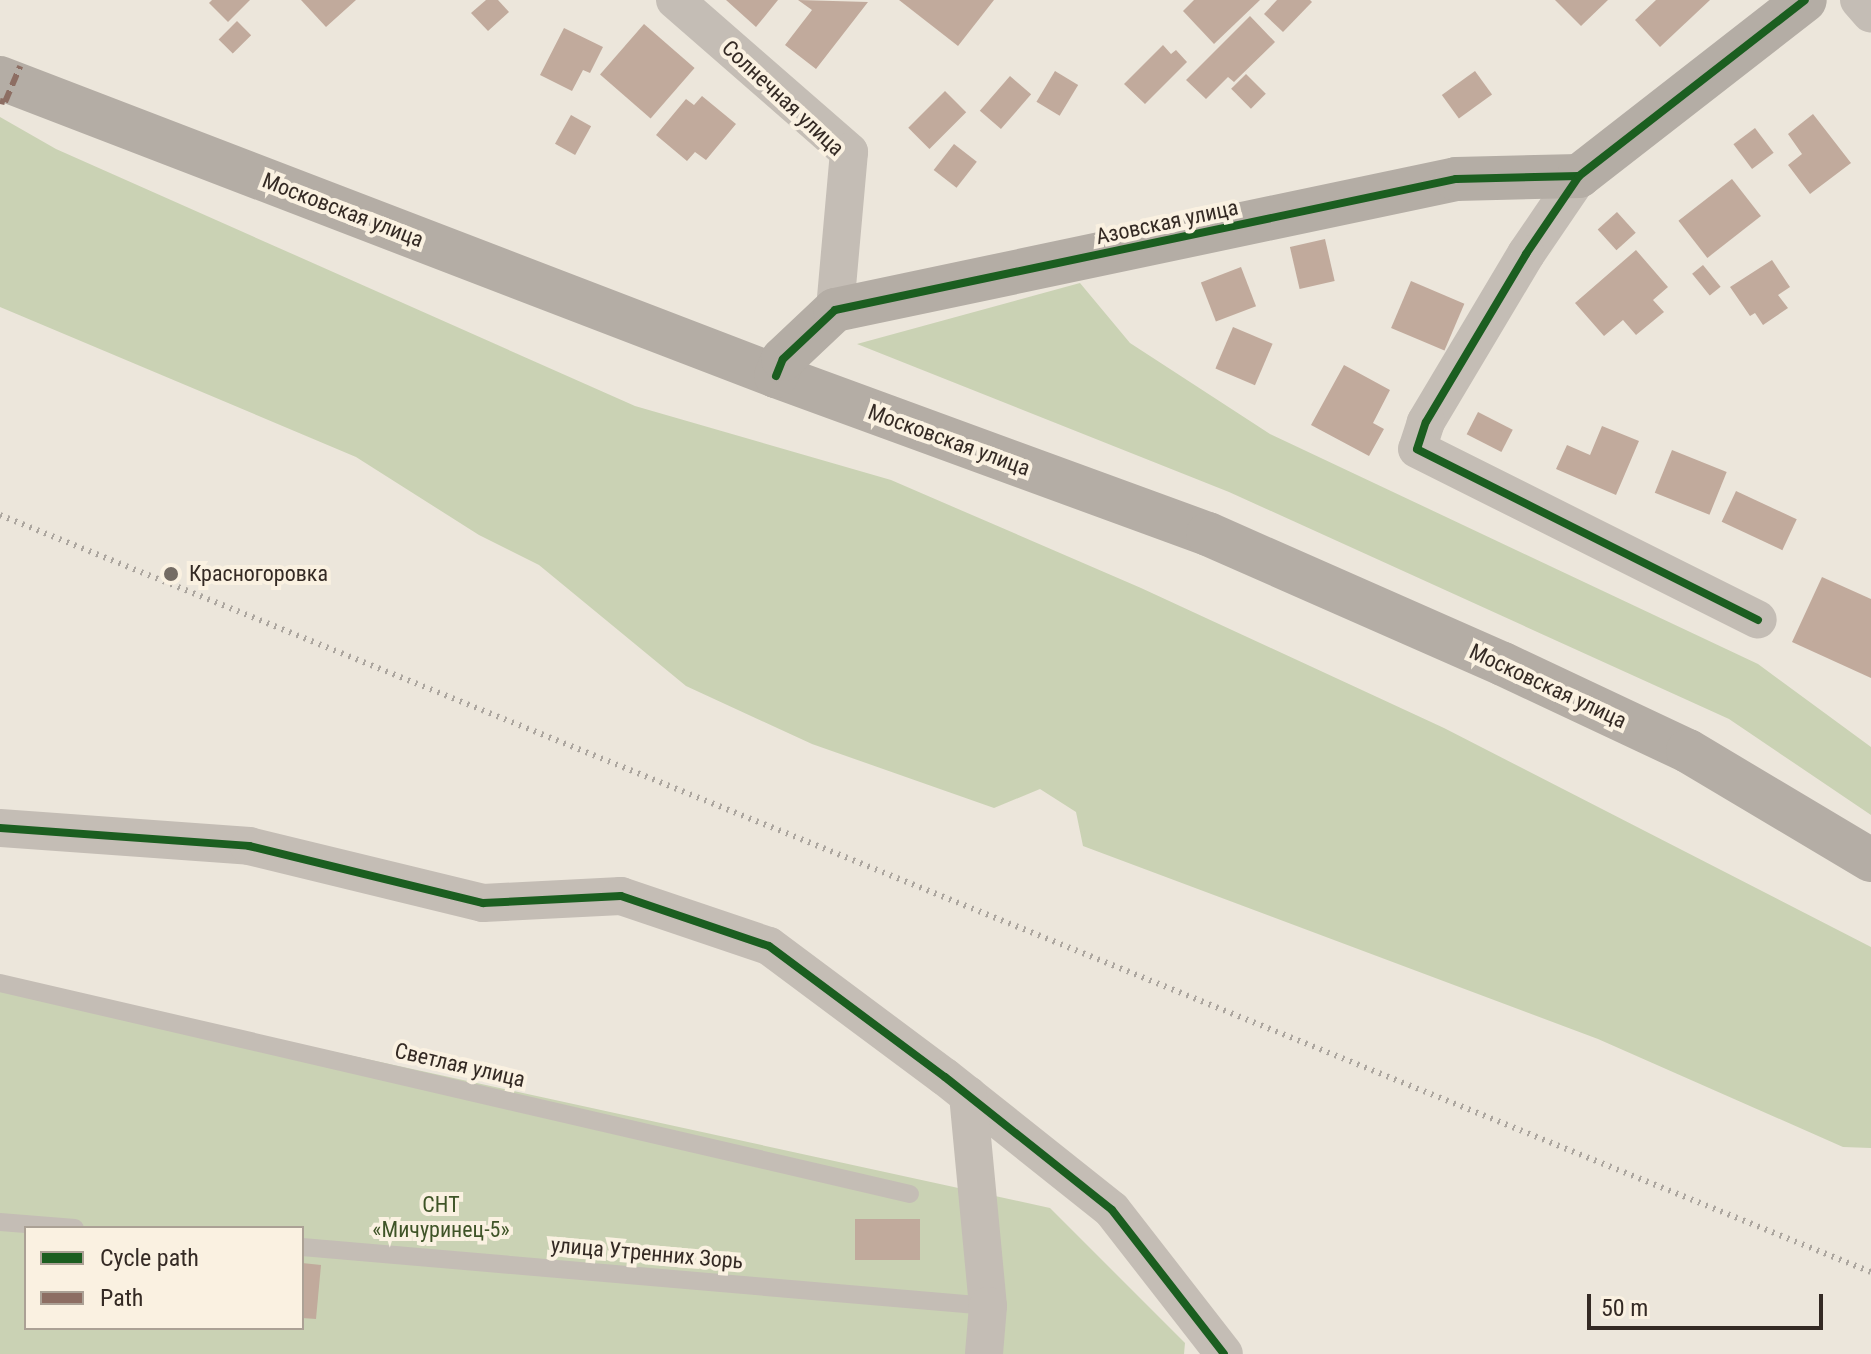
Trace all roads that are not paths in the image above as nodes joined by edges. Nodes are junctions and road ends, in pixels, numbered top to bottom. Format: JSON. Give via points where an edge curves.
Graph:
{"nodes":[{"id":1,"x":675,"y":0,"type":"edge"},
{"id":2,"x":1805,"y":0,"type":"edge"},
{"id":3,"x":1859,"y":0,"type":"edge"},
{"id":4,"x":1871,"y":14,"type":"edge"},
{"id":5,"x":0,"y":57,"type":"edge"},
{"id":6,"x":0,"y":78,"type":"edge"},
{"id":7,"x":1579,"y":176,"type":"junction"},
{"id":8,"x":835,"y":310,"type":"junction"},
{"id":9,"x":780,"y":368,"type":"junction"},
{"id":10,"x":1758,"y":620,"type":"dead end"},
{"id":11,"x":0,"y":828,"type":"edge"},
{"id":12,"x":1871,"y":837,"type":"edge"},
{"id":13,"x":1871,"y":860,"type":"edge"},
{"id":14,"x":0,"y":983,"type":"edge"},
{"id":15,"x":968,"y":1095,"type":"junction"},
{"id":16,"x":910,"y":1194,"type":"dead end"},
{"id":17,"x":0,"y":1222,"type":"edge"},
{"id":18,"x":50,"y":1226,"type":"edge"},
{"id":19,"x":304,"y":1247,"type":"edge"},
{"id":20,"x":988,"y":1306,"type":"junction"},
{"id":21,"x":984,"y":1354,"type":"edge"},
{"id":22,"x":1224,"y":1354,"type":"edge"}],
"edges":[{"from":1,"to":8,"type":"street","name":"Солнечная улица","via":[[849,152]]},
{"from":2,"to":7,"type":"main road"},
{"from":3,"to":4,"type":"street"},
{"from":5,"to":9,"type":"main road","name":"Московская улица"},
{"from":6,"to":9,"type":"main road","name":"Московская улица"},
{"from":7,"to":8,"type":"main road","name":"Азовская улица","via":[[1456,179]]},
{"from":7,"to":10,"type":"street","via":[[1426,422],[1417,449]]},
{"from":8,"to":9,"type":"main road"},
{"from":9,"to":12,"type":"main road","name":"Московская улица","via":[[1243,529],[1697,734]]},
{"from":9,"to":13,"type":"main road","name":"Московская улица","via":[[1208,534],[1489,658],[1688,751]]},
{"from":11,"to":15,"type":"street","via":[[249,846],[483,903],[621,896],[769,946]]},
{"from":14,"to":16,"type":"lane","name":"Светлая улица"},
{"from":15,"to":20,"type":"street"},
{"from":15,"to":22,"type":"street","via":[[1112,1210]]},
{"from":17,"to":18,"type":"lane"},
{"from":19,"to":20,"type":"lane","name":"улица Утренних Зорь"},
{"from":20,"to":21,"type":"street"}]}
